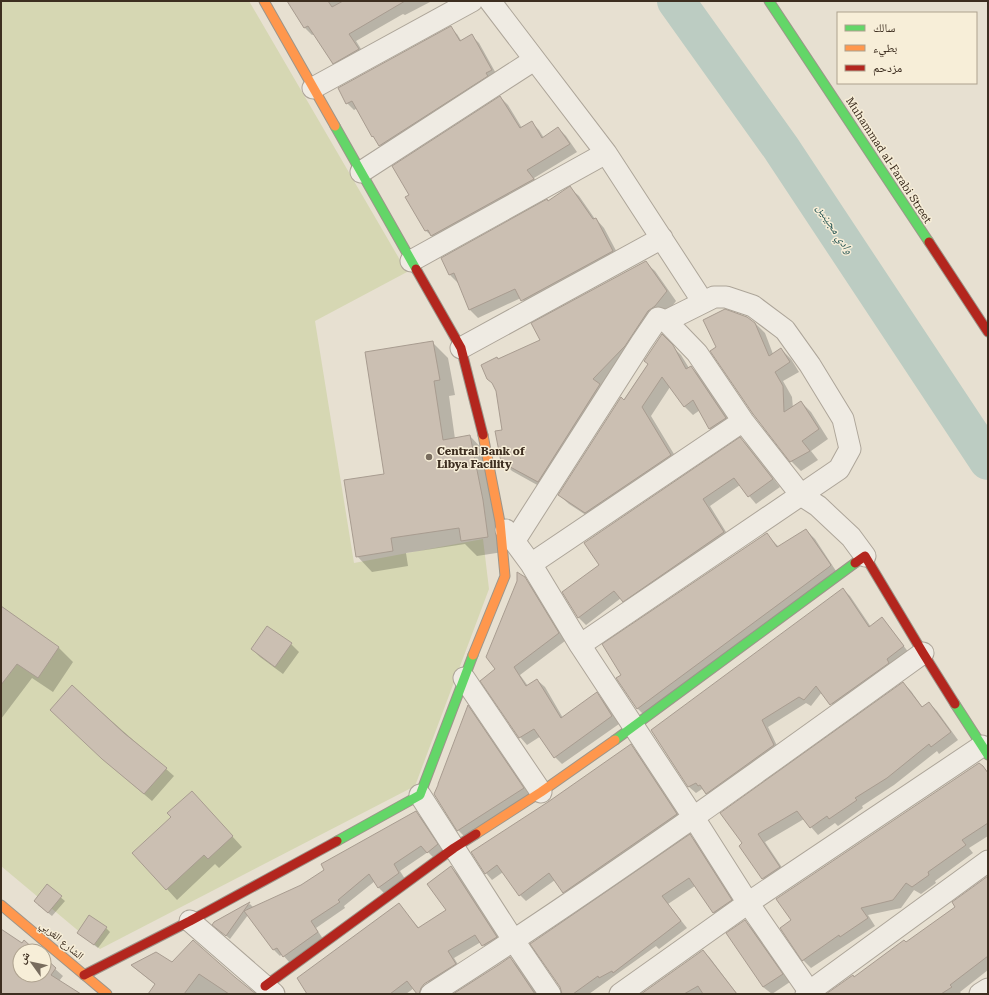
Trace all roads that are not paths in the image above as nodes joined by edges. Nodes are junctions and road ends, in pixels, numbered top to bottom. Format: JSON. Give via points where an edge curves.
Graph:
{"nodes":[{"id":1,"x":264,"y":1,"type":"edge"},
{"id":2,"x":472,"y":1,"type":"edge"},
{"id":3,"x":490,"y":1,"type":"edge"},
{"id":4,"x":770,"y":1,"type":"edge"},
{"id":5,"x":534,"y":60,"type":"junction"},
{"id":6,"x":313,"y":88,"type":"junction"},
{"id":7,"x":606,"y":153,"type":"junction"},
{"id":8,"x":361,"y":172,"type":"junction"},
{"id":9,"x":662,"y":238,"type":"junction"},
{"id":10,"x":412,"y":261,"type":"junction"},
{"id":11,"x":703,"y":302,"type":"junction"},
{"id":12,"x":666,"y":321,"type":"junction"},
{"id":13,"x":988,"y":332,"type":"edge"},
{"id":14,"x":461,"y":348,"type":"junction"},
{"id":15,"x":743,"y":421,"type":"junction"},
{"id":16,"x":801,"y":495,"type":"junction"},
{"id":17,"x":500,"y":522,"type":"junction"},
{"id":18,"x":514,"y":540,"type":"junction"},
{"id":19,"x":865,"y":556,"type":"junction"},
{"id":20,"x":531,"y":564,"type":"junction"},
{"id":21,"x":580,"y":645,"type":"junction"},
{"id":22,"x":923,"y":653,"type":"junction"},
{"id":23,"x":464,"y":678,"type":"junction"},
{"id":24,"x":634,"y":727,"type":"junction"},
{"id":25,"x":985,"y":751,"type":"edge"},
{"id":26,"x":541,"y":792,"type":"junction"},
{"id":27,"x":420,"y":795,"type":"junction"},
{"id":28,"x":694,"y":818,"type":"junction"},
{"id":29,"x":454,"y":848,"type":"junction"},
{"id":30,"x":988,"y":861,"type":"edge"},
{"id":31,"x":748,"y":903,"type":"junction"},
{"id":32,"x":1,"y":905,"type":"edge"},
{"id":33,"x":190,"y":921,"type":"junction"},
{"id":34,"x":514,"y":941,"type":"junction"},
{"id":35,"x":84,"y":975,"type":"junction"},
{"id":36,"x":988,"y":989,"type":"edge"},
{"id":37,"x":270,"y":990,"type":"edge"},
{"id":38,"x":809,"y":993,"type":"edge"},
{"id":39,"x":107,"y":994,"type":"edge"},
{"id":40,"x":431,"y":994,"type":"edge"},
{"id":41,"x":550,"y":994,"type":"edge"},
{"id":42,"x":620,"y":994,"type":"edge"},
{"id":43,"x":980,"y":994,"type":"edge"}],
"edges":[{"from":1,"to":6,"type":"main road"},
{"from":2,"to":6,"type":"street"},
{"from":3,"to":5,"type":"street"},
{"from":4,"to":13,"type":"main road","name":"Muhammad al-Farabi Street"},
{"from":5,"to":7,"type":"street"},
{"from":5,"to":8,"type":"street"},
{"from":6,"to":8,"type":"main road"},
{"from":7,"to":9,"type":"street"},
{"from":7,"to":10,"type":"street"},
{"from":8,"to":10,"type":"main road"},
{"from":9,"to":11,"type":"street"},
{"from":9,"to":14,"type":"street"},
{"from":10,"to":14,"type":"main road"},
{"from":11,"to":12,"type":"street"},
{"from":11,"to":16,"type":"street","via":[[714,297],[726,297],[753,306],[784,330],[810,365],[843,419],[850,449],[839,469]]},
{"from":12,"to":15,"type":"street","via":[[697,353]]},
{"from":12,"to":18,"type":"street","via":[[658,318]]},
{"from":14,"to":17,"type":"main road","via":[[484,440]]},
{"from":15,"to":16,"type":"street"},
{"from":15,"to":20,"type":"street"},
{"from":16,"to":19,"type":"street","via":[[818,506],[851,537]]},
{"from":16,"to":21,"type":"street"},
{"from":17,"to":18,"type":"street"},
{"from":17,"to":23,"type":"main road","via":[[505,576]]},
{"from":18,"to":20,"type":"street"},
{"from":19,"to":22,"type":"main road"},
{"from":19,"to":24,"type":"main road"},
{"from":20,"to":21,"type":"street"},
{"from":21,"to":24,"type":"street"},
{"from":22,"to":25,"type":"main road"},
{"from":22,"to":28,"type":"street"},
{"from":23,"to":26,"type":"street"},
{"from":23,"to":27,"type":"main road"},
{"from":24,"to":26,"type":"main road"},
{"from":24,"to":28,"type":"street"},
{"from":25,"to":31,"type":"street"},
{"from":26,"to":29,"type":"main road"},
{"from":27,"to":29,"type":"street"},
{"from":27,"to":33,"type":"main road"},
{"from":28,"to":31,"type":"street"},
{"from":28,"to":34,"type":"street"},
{"from":29,"to":34,"type":"street"},
{"from":29,"to":37,"type":"main road"},
{"from":30,"to":38,"type":"street"},
{"from":31,"to":38,"type":"street"},
{"from":31,"to":42,"type":"street"},
{"from":32,"to":35,"type":"main road","name":"الشارع الغربي"},
{"from":33,"to":35,"type":"main road"},
{"from":33,"to":37,"type":"street"},
{"from":34,"to":40,"type":"street"},
{"from":34,"to":41,"type":"street"},
{"from":35,"to":39,"type":"main road","name":"الشارع الغربي"},
{"from":36,"to":43,"type":"street"}]}
